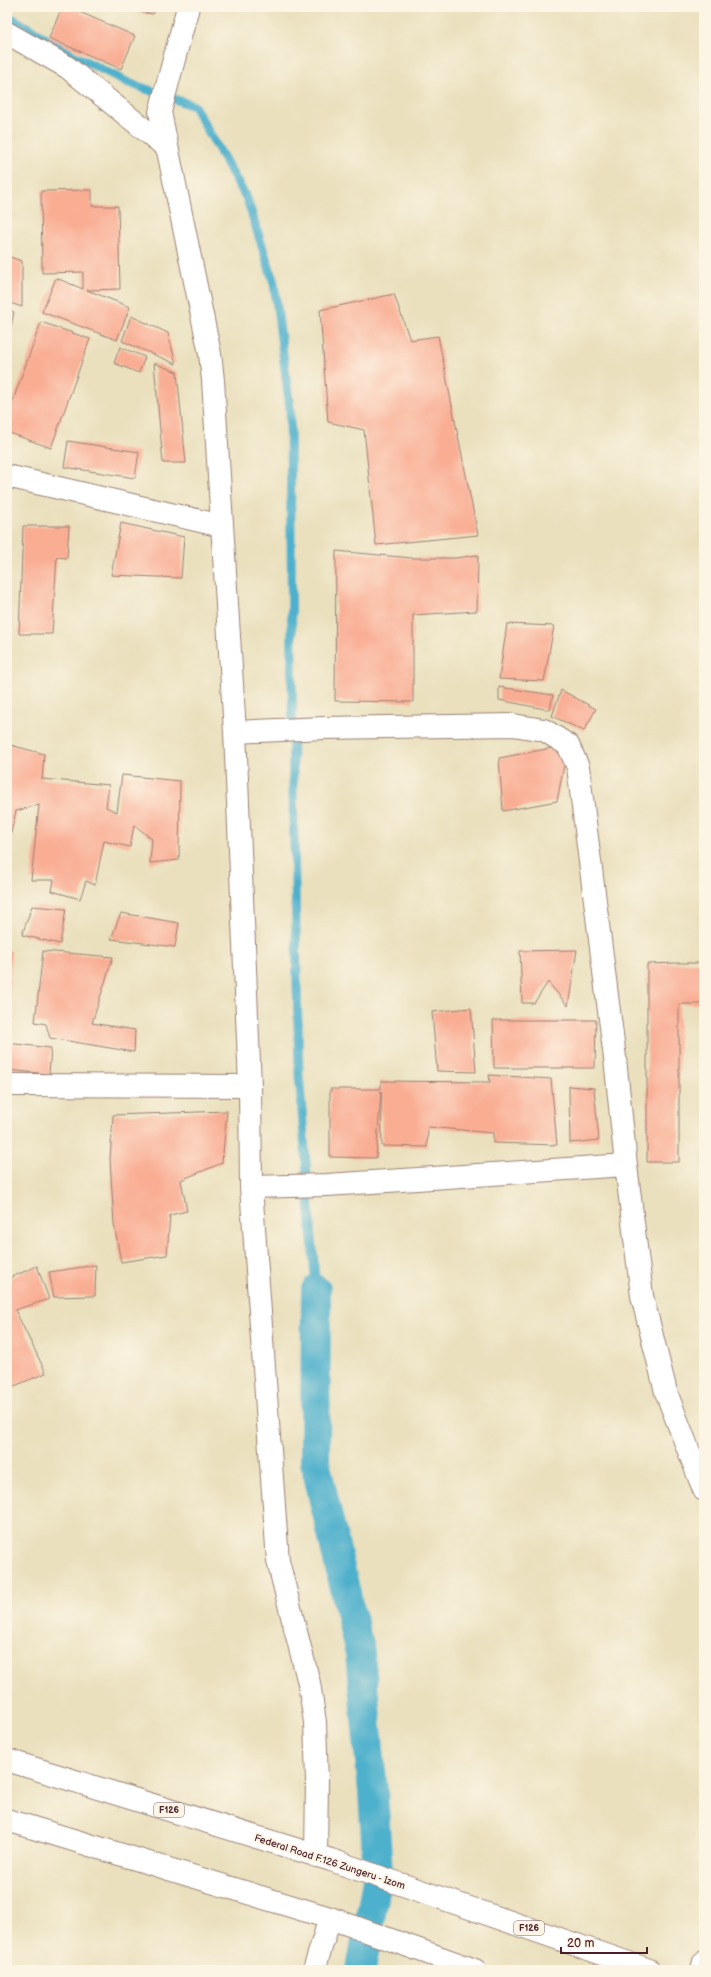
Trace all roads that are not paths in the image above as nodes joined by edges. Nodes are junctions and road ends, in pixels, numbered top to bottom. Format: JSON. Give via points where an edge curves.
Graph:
{"nodes":[{"id":1,"x":188,"y":7,"type":"edge"},
{"id":2,"x":7,"y":33,"type":"edge"},
{"id":3,"x":166,"y":147,"type":"junction"},
{"id":4,"x":7,"y":476,"type":"edge"},
{"id":5,"x":222,"y":526,"type":"junction"},
{"id":6,"x":235,"y":732,"type":"junction"},
{"id":7,"x":7,"y":1085,"type":"edge"},
{"id":8,"x":250,"y":1086,"type":"junction"},
{"id":9,"x":626,"y":1165,"type":"junction"},
{"id":10,"x":251,"y":1187,"type":"junction"},
{"id":11,"x":704,"y":1490,"type":"edge"},
{"id":12,"x":7,"y":1760,"type":"edge"},
{"id":13,"x":7,"y":1820,"type":"edge"},
{"id":14,"x":323,"y":1858,"type":"junction"},
{"id":15,"x":335,"y":1921,"type":"junction"},
{"id":16,"x":704,"y":1962,"type":"edge"},
{"id":17,"x":314,"y":1970,"type":"edge"},
{"id":18,"x":475,"y":1970,"type":"edge"},
{"id":19,"x":649,"y":1970,"type":"edge"},
{"id":20,"x":702,"y":1970,"type":"edge"}],
"edges":[{"from":1,"to":3,"type":"street","via":[[160,112]]},
{"from":2,"to":3,"type":"street","via":[[67,67]]},
{"from":3,"to":5,"type":"street","via":[[210,354]]},
{"from":4,"to":5,"type":"street"},
{"from":5,"to":6,"type":"street"},
{"from":6,"to":8,"type":"street"},
{"from":6,"to":9,"type":"street","via":[[324,728],[513,726],[544,730],[568,745],[578,767]]},
{"from":7,"to":8,"type":"street"},
{"from":8,"to":10,"type":"street"},
{"from":9,"to":10,"type":"street","via":[[326,1185]]},
{"from":9,"to":11,"type":"street","via":[[642,1296],[666,1392]]},
{"from":10,"to":14,"type":"street","via":[[278,1561],[309,1683]]},
{"from":12,"to":14,"type":"street","name":"Federal Road F.126 Zungeru - Izom","number":"F126"},
{"from":13,"to":15,"type":"street"},
{"from":14,"to":19,"type":"street","name":"Federal Road F.126 Zungeru - Izom","number":"F126"},
{"from":15,"to":17,"type":"street"},
{"from":15,"to":18,"type":"street"},
{"from":16,"to":20,"type":"street"}]}
